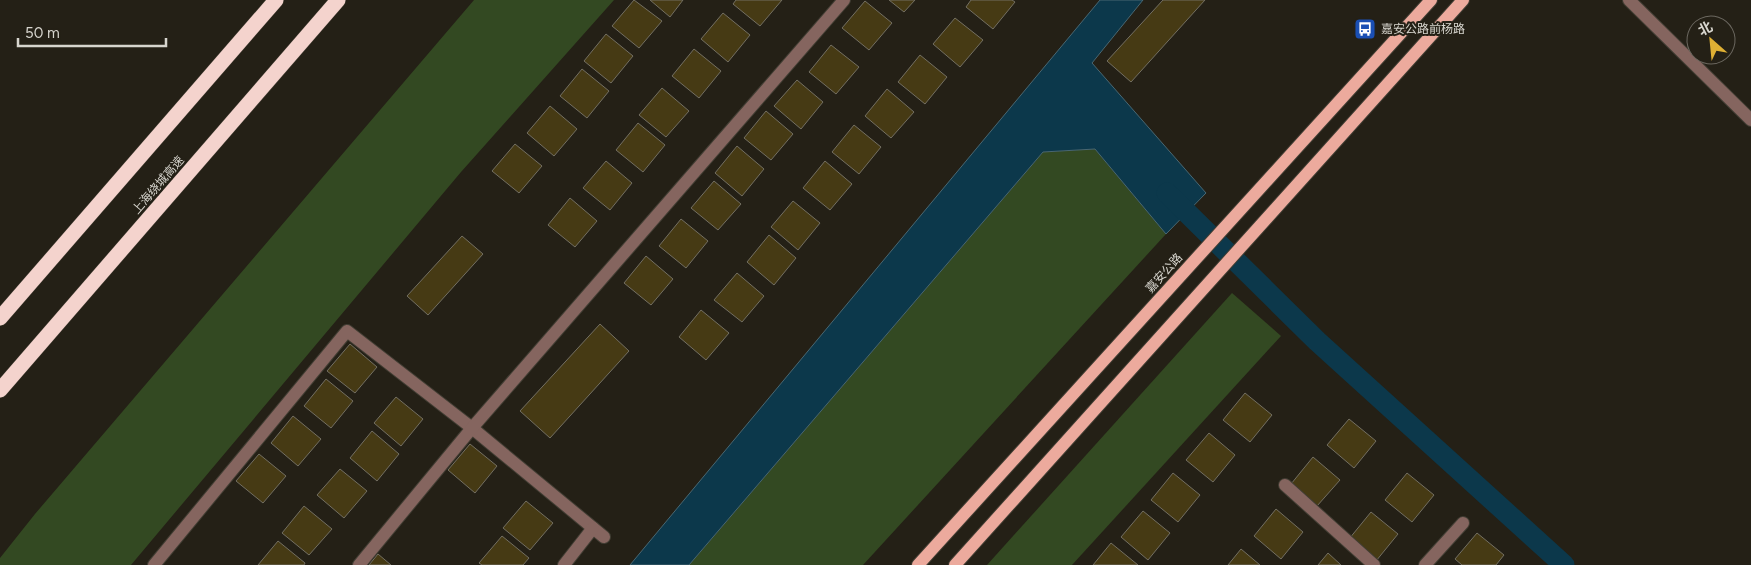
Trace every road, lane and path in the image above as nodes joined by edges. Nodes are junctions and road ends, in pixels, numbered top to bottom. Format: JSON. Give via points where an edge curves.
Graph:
{"nodes":[{"id":1,"x":276,"y":0,"type":"edge"},
{"id":2,"x":338,"y":0,"type":"edge"},
{"id":3,"x":844,"y":0,"type":"edge"},
{"id":4,"x":1431,"y":0,"type":"edge"},
{"id":5,"x":1463,"y":0,"type":"edge"},
{"id":6,"x":1629,"y":0,"type":"edge"},
{"id":7,"x":1751,"y":120,"type":"edge"},
{"id":8,"x":0,"y":318,"type":"edge"},
{"id":9,"x":0,"y":390,"type":"edge"},
{"id":10,"x":472,"y":428,"type":"junction"},
{"id":11,"x":1285,"y":485,"type":"dead end"},
{"id":12,"x":1463,"y":524,"type":"dead end"},
{"id":13,"x":593,"y":528,"type":"junction"},
{"id":14,"x":604,"y":537,"type":"dead end"},
{"id":15,"x":154,"y":565,"type":"edge"},
{"id":16,"x":359,"y":565,"type":"edge"},
{"id":17,"x":564,"y":565,"type":"edge"},
{"id":18,"x":918,"y":565,"type":"edge"},
{"id":19,"x":955,"y":565,"type":"edge"},
{"id":20,"x":1374,"y":565,"type":"edge"},
{"id":21,"x":1425,"y":565,"type":"edge"}],
"edges":[{"from":1,"to":8,"type":"highway"},
{"from":2,"to":9,"type":"highway","name":"上海绕城高速"},
{"from":3,"to":10,"type":"street"},
{"from":4,"to":18,"type":"main road","name":"嘉安公路"},
{"from":5,"to":19,"type":"main road"},
{"from":6,"to":7,"type":"street"},
{"from":10,"to":13,"type":"street"},
{"from":10,"to":15,"type":"street","via":[[347,331]]},
{"from":10,"to":16,"type":"street"},
{"from":11,"to":20,"type":"street"},
{"from":12,"to":21,"type":"street"},
{"from":13,"to":14,"type":"street"},
{"from":13,"to":17,"type":"street"}]}
